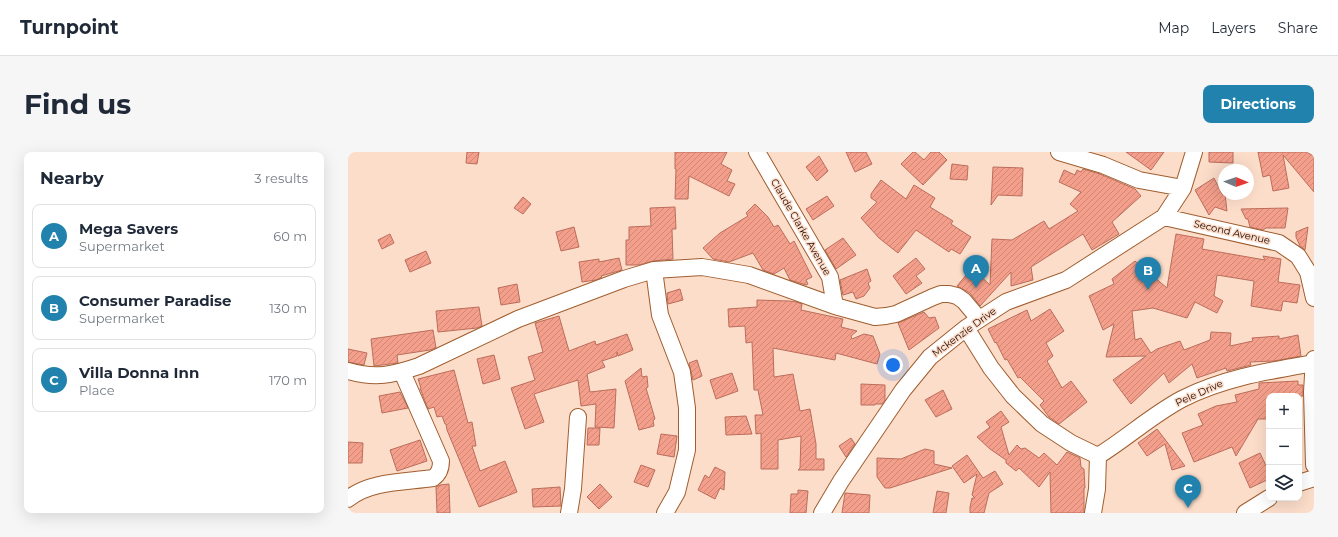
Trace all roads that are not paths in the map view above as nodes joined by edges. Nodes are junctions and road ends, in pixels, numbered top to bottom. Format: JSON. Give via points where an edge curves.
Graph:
{"nodes":[{"id":1,"x":757,"y":152,"type":"edge"},
{"id":2,"x":1059,"y":152,"type":"edge"},
{"id":3,"x":1194,"y":152,"type":"edge"},
{"id":4,"x":1183,"y":188,"type":"junction"},
{"id":5,"x":1164,"y":216,"type":"junction"},
{"id":6,"x":654,"y":270,"type":"junction"},
{"id":7,"x":1314,"y":298,"type":"edge"},
{"id":8,"x":835,"y":306,"type":"junction"},
{"id":9,"x":979,"y":319,"type":"junction"},
{"id":10,"x":966,"y":328,"type":"junction"},
{"id":11,"x":1314,"y":359,"type":"edge"},
{"id":12,"x":1314,"y":363,"type":"edge"},
{"id":13,"x":348,"y":371,"type":"edge"},
{"id":14,"x":402,"y":372,"type":"junction"},
{"id":15,"x":578,"y":417,"type":"dead end"},
{"id":16,"x":1098,"y":456,"type":"junction"},
{"id":17,"x":1314,"y":465,"type":"edge"},
{"id":18,"x":1314,"y":478,"type":"edge"},
{"id":19,"x":1302,"y":482,"type":"edge"},
{"id":20,"x":348,"y":499,"type":"edge"},
{"id":21,"x":1266,"y":500,"type":"edge"},
{"id":22,"x":569,"y":513,"type":"edge"},
{"id":23,"x":665,"y":513,"type":"edge"},
{"id":24,"x":822,"y":513,"type":"edge"},
{"id":25,"x":1093,"y":513,"type":"edge"},
{"id":26,"x":1245,"y":513,"type":"edge"}],
"edges":[{"from":1,"to":8,"type":"street","name":"Claude Clarke Avenue","via":[[830,277]]},
{"from":2,"to":4,"type":"street","via":[[1103,165],[1139,180]]},
{"from":3,"to":4,"type":"street","name":"Mckenzie Drive"},
{"from":4,"to":5,"type":"street","name":"Mckenzie Drive"},
{"from":5,"to":7,"type":"street","name":"Second Avenue","via":[[1279,243],[1298,256],[1308,272]]},
{"from":5,"to":9,"type":"street","name":"Mckenzie Drive","via":[[1066,280],[1006,302]]},
{"from":6,"to":8,"type":"street","via":[[702,267],[749,275]]},
{"from":6,"to":14,"type":"street","via":[[518,319]]},
{"from":6,"to":23,"type":"street","via":[[660,315],[682,372],[687,408],[687,450],[677,492]]},
{"from":8,"to":9,"type":"street","via":[[875,317],[886,316],[941,294],[949,294],[964,301]]},
{"from":9,"to":10,"type":"street","name":"Mckenzie Drive"},
{"from":10,"to":16,"type":"street","via":[[991,368],[1013,396],[1042,424],[1071,443]]},
{"from":10,"to":24,"type":"street","name":"Mckenzie Drive","via":[[930,357],[903,390]]},
{"from":11,"to":12,"type":"street"},
{"from":12,"to":16,"type":"street","name":"Pele Drive","via":[[1258,372],[1203,390],[1144,422]]},
{"from":12,"to":17,"type":"street"},
{"from":13,"to":14,"type":"street","via":[[364,375]]},
{"from":14,"to":20,"type":"street","via":[[441,461],[440,472],[433,478],[372,486],[356,492]]},
{"from":15,"to":22,"type":"street"},
{"from":16,"to":25,"type":"street"},
{"from":18,"to":19,"type":"street"},
{"from":21,"to":26,"type":"street"}]}
